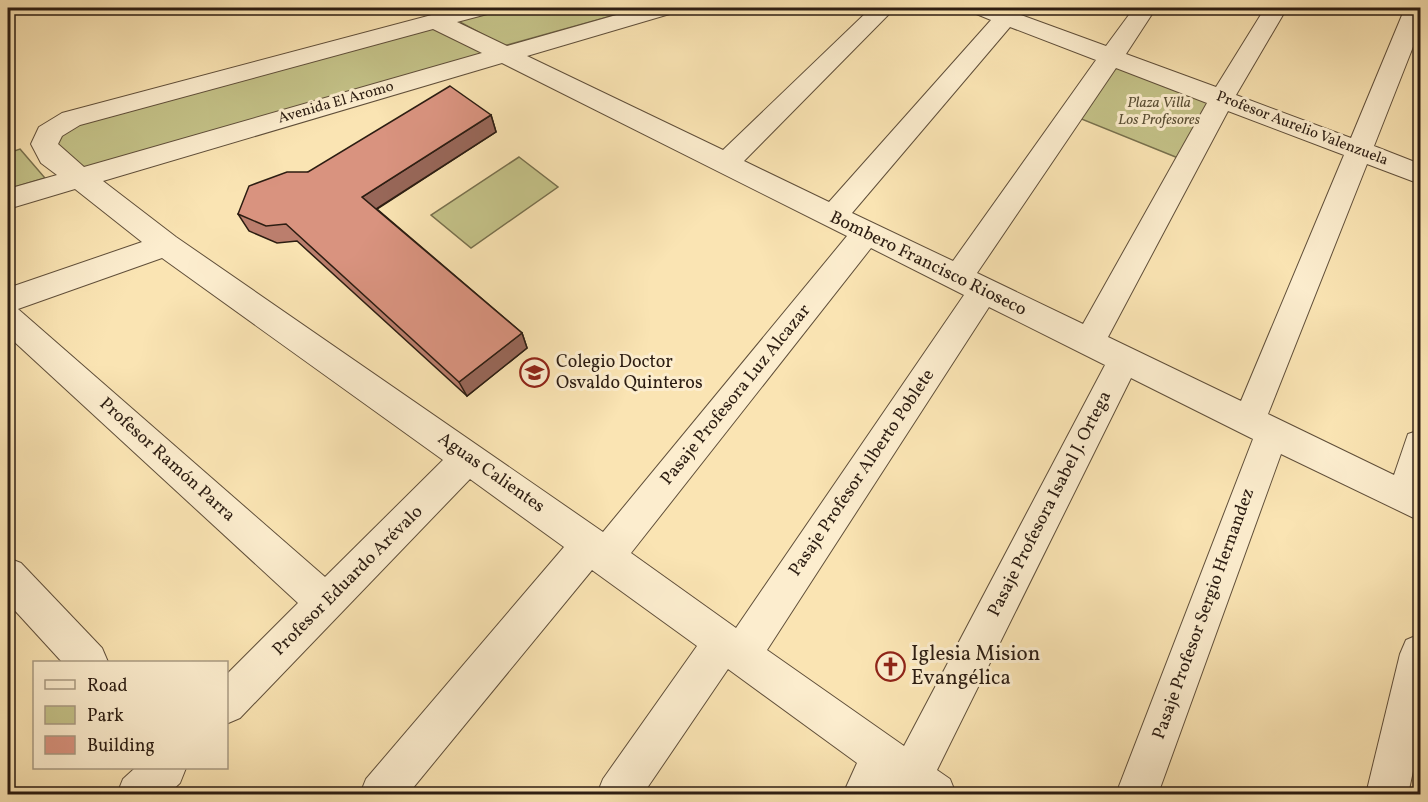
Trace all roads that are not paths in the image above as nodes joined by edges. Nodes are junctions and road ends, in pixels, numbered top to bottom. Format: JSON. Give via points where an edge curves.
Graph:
{"nodes":[{"id":1,"x":483,"y":8,"type":"edge"},
{"id":2,"x":665,"y":8,"type":"edge"},
{"id":3,"x":884,"y":8,"type":"edge"},
{"id":4,"x":982,"y":8,"type":"edge"},
{"id":5,"x":1145,"y":8,"type":"edge"},
{"id":6,"x":1276,"y":8,"type":"edge"},
{"id":7,"x":1417,"y":8,"type":"edge"},
{"id":8,"x":1010,"y":12,"type":"edge"},
{"id":9,"x":436,"y":21,"type":"junction"},
{"id":10,"x":501,"y":54,"type":"junction"},
{"id":11,"x":1110,"y":56,"type":"junction"},
{"id":12,"x":1222,"y":98,"type":"junction"},
{"id":13,"x":1358,"y":150,"type":"junction"},
{"id":14,"x":724,"y":164,"type":"junction"},
{"id":15,"x":1420,"y":174,"type":"edge"},
{"id":16,"x":82,"y":177,"type":"junction"},
{"id":17,"x":8,"y":199,"type":"edge"},
{"id":18,"x":832,"y":217,"type":"junction"},
{"id":19,"x":866,"y":233,"type":"junction"},
{"id":20,"x":166,"y":245,"type":"junction"},
{"id":21,"x":971,"y":284,"type":"junction"},
{"id":22,"x":8,"y":300,"type":"edge"},
{"id":23,"x":8,"y":318,"type":"edge"},
{"id":24,"x":1089,"y":342,"type":"junction"},
{"id":25,"x":1124,"y":359,"type":"junction"},
{"id":26,"x":1260,"y":427,"type":"junction"},
{"id":27,"x":1420,"y":445,"type":"edge"},
{"id":28,"x":469,"y":457,"type":"junction"},
{"id":29,"x":1413,"y":501,"type":"edge"},
{"id":30,"x":598,"y":550,"type":"junction"},
{"id":31,"x":8,"y":576,"type":"edge"},
{"id":32,"x":326,"y":603,"type":"junction"},
{"id":33,"x":732,"y":649,"type":"junction"},
{"id":34,"x":1420,"y":654,"type":"edge"},
{"id":35,"x":86,"y":661,"type":"edge"},
{"id":36,"x":228,"y":702,"type":"edge"},
{"id":37,"x":1411,"y":741,"type":"edge"},
{"id":38,"x":164,"y":769,"type":"edge"},
{"id":39,"x":898,"y":781,"type":"edge"},
{"id":40,"x":138,"y":795,"type":"edge"},
{"id":41,"x":381,"y":795,"type":"edge"},
{"id":42,"x":618,"y":795,"type":"edge"},
{"id":43,"x":1137,"y":795,"type":"edge"},
{"id":44,"x":1387,"y":795,"type":"edge"}],
"edges":[{"from":1,"to":9,"type":"street"},
{"from":2,"to":10,"type":"street","name":"Avenida El Aromo"},
{"from":3,"to":14,"type":"street"},
{"from":4,"to":8,"type":"street","name":"Profesor Aurelio Valenzuela"},
{"from":5,"to":11,"type":"street","name":"Pasaje Profesor Alberto Poblete"},
{"from":6,"to":12,"type":"street"},
{"from":7,"to":13,"type":"street","name":"Pasaje Profesor Sergio Hernandez"},
{"from":8,"to":11,"type":"street","name":"Profesor Aurelio Valenzuela"},
{"from":8,"to":18,"type":"street"},
{"from":9,"to":10,"type":"street","name":"Bombero Francisco Rioseco"},
{"from":9,"to":16,"type":"street","name":"Aguas Calientes","via":[[71,119],[46,136],[44,147]]},
{"from":10,"to":14,"type":"street","name":"Bombero Francisco Rioseco"},
{"from":10,"to":16,"type":"street","name":"Avenida El Aromo"},
{"from":11,"to":12,"type":"street","name":"Profesor Aurelio Valenzuela"},
{"from":11,"to":21,"type":"street","name":"Pasaje Profesor Alberto Poblete"},
{"from":12,"to":13,"type":"street","name":"Profesor Aurelio Valenzuela"},
{"from":12,"to":24,"type":"street"},
{"from":13,"to":15,"type":"street","name":"Profesor Aurelio Valenzuela"},
{"from":13,"to":26,"type":"street","name":"Pasaje Profesor Sergio Hernandez"},
{"from":14,"to":18,"type":"street","name":"Bombero Francisco Rioseco"},
{"from":16,"to":17,"type":"street","name":"Avenida El Aromo"},
{"from":16,"to":20,"type":"street","name":"Aguas Calientes"},
{"from":18,"to":19,"type":"street","name":"Bombero Francisco Rioseco"},
{"from":19,"to":21,"type":"street","name":"Bombero Francisco Rioseco"},
{"from":19,"to":30,"type":"street","name":"Pasaje Profesora Luz Alcazar"},
{"from":20,"to":22,"type":"street"},
{"from":20,"to":28,"type":"street","name":"Aguas Calientes"},
{"from":21,"to":24,"type":"street","name":"Bombero Francisco Rioseco"},
{"from":21,"to":33,"type":"street","name":"Pasaje Profesor Alberto Poblete"},
{"from":23,"to":32,"type":"street","name":"Profesor Ramón Parra"},
{"from":24,"to":25,"type":"street","name":"Bombero Francisco Rioseco"},
{"from":25,"to":26,"type":"street","name":"Bombero Francisco Rioseco"},
{"from":25,"to":39,"type":"street","name":"Pasaje Profesora Isabel J. Ortega"},
{"from":26,"to":29,"type":"street","name":"Bombero Francisco Rioseco"},
{"from":26,"to":43,"type":"street","name":"Pasaje Profesor Sergio Hernandez"},
{"from":27,"to":29,"type":"street"},
{"from":28,"to":30,"type":"street","name":"Aguas Calientes"},
{"from":28,"to":32,"type":"street","name":"Profesor Eduardo Arévalo"},
{"from":30,"to":33,"type":"street","name":"Aguas Calientes"},
{"from":30,"to":41,"type":"street","name":"Pasaje Profesora Luz Alcazar"},
{"from":31,"to":35,"type":"street"},
{"from":32,"to":36,"type":"street","name":"Profesor Eduardo Arévalo"},
{"from":33,"to":39,"type":"street","name":"Aguas Calientes"},
{"from":33,"to":42,"type":"street","name":"Pasaje Profesor Alberto Poblete"},
{"from":34,"to":37,"type":"street"},
{"from":37,"to":44,"type":"street"},
{"from":38,"to":40,"type":"street"}]}
